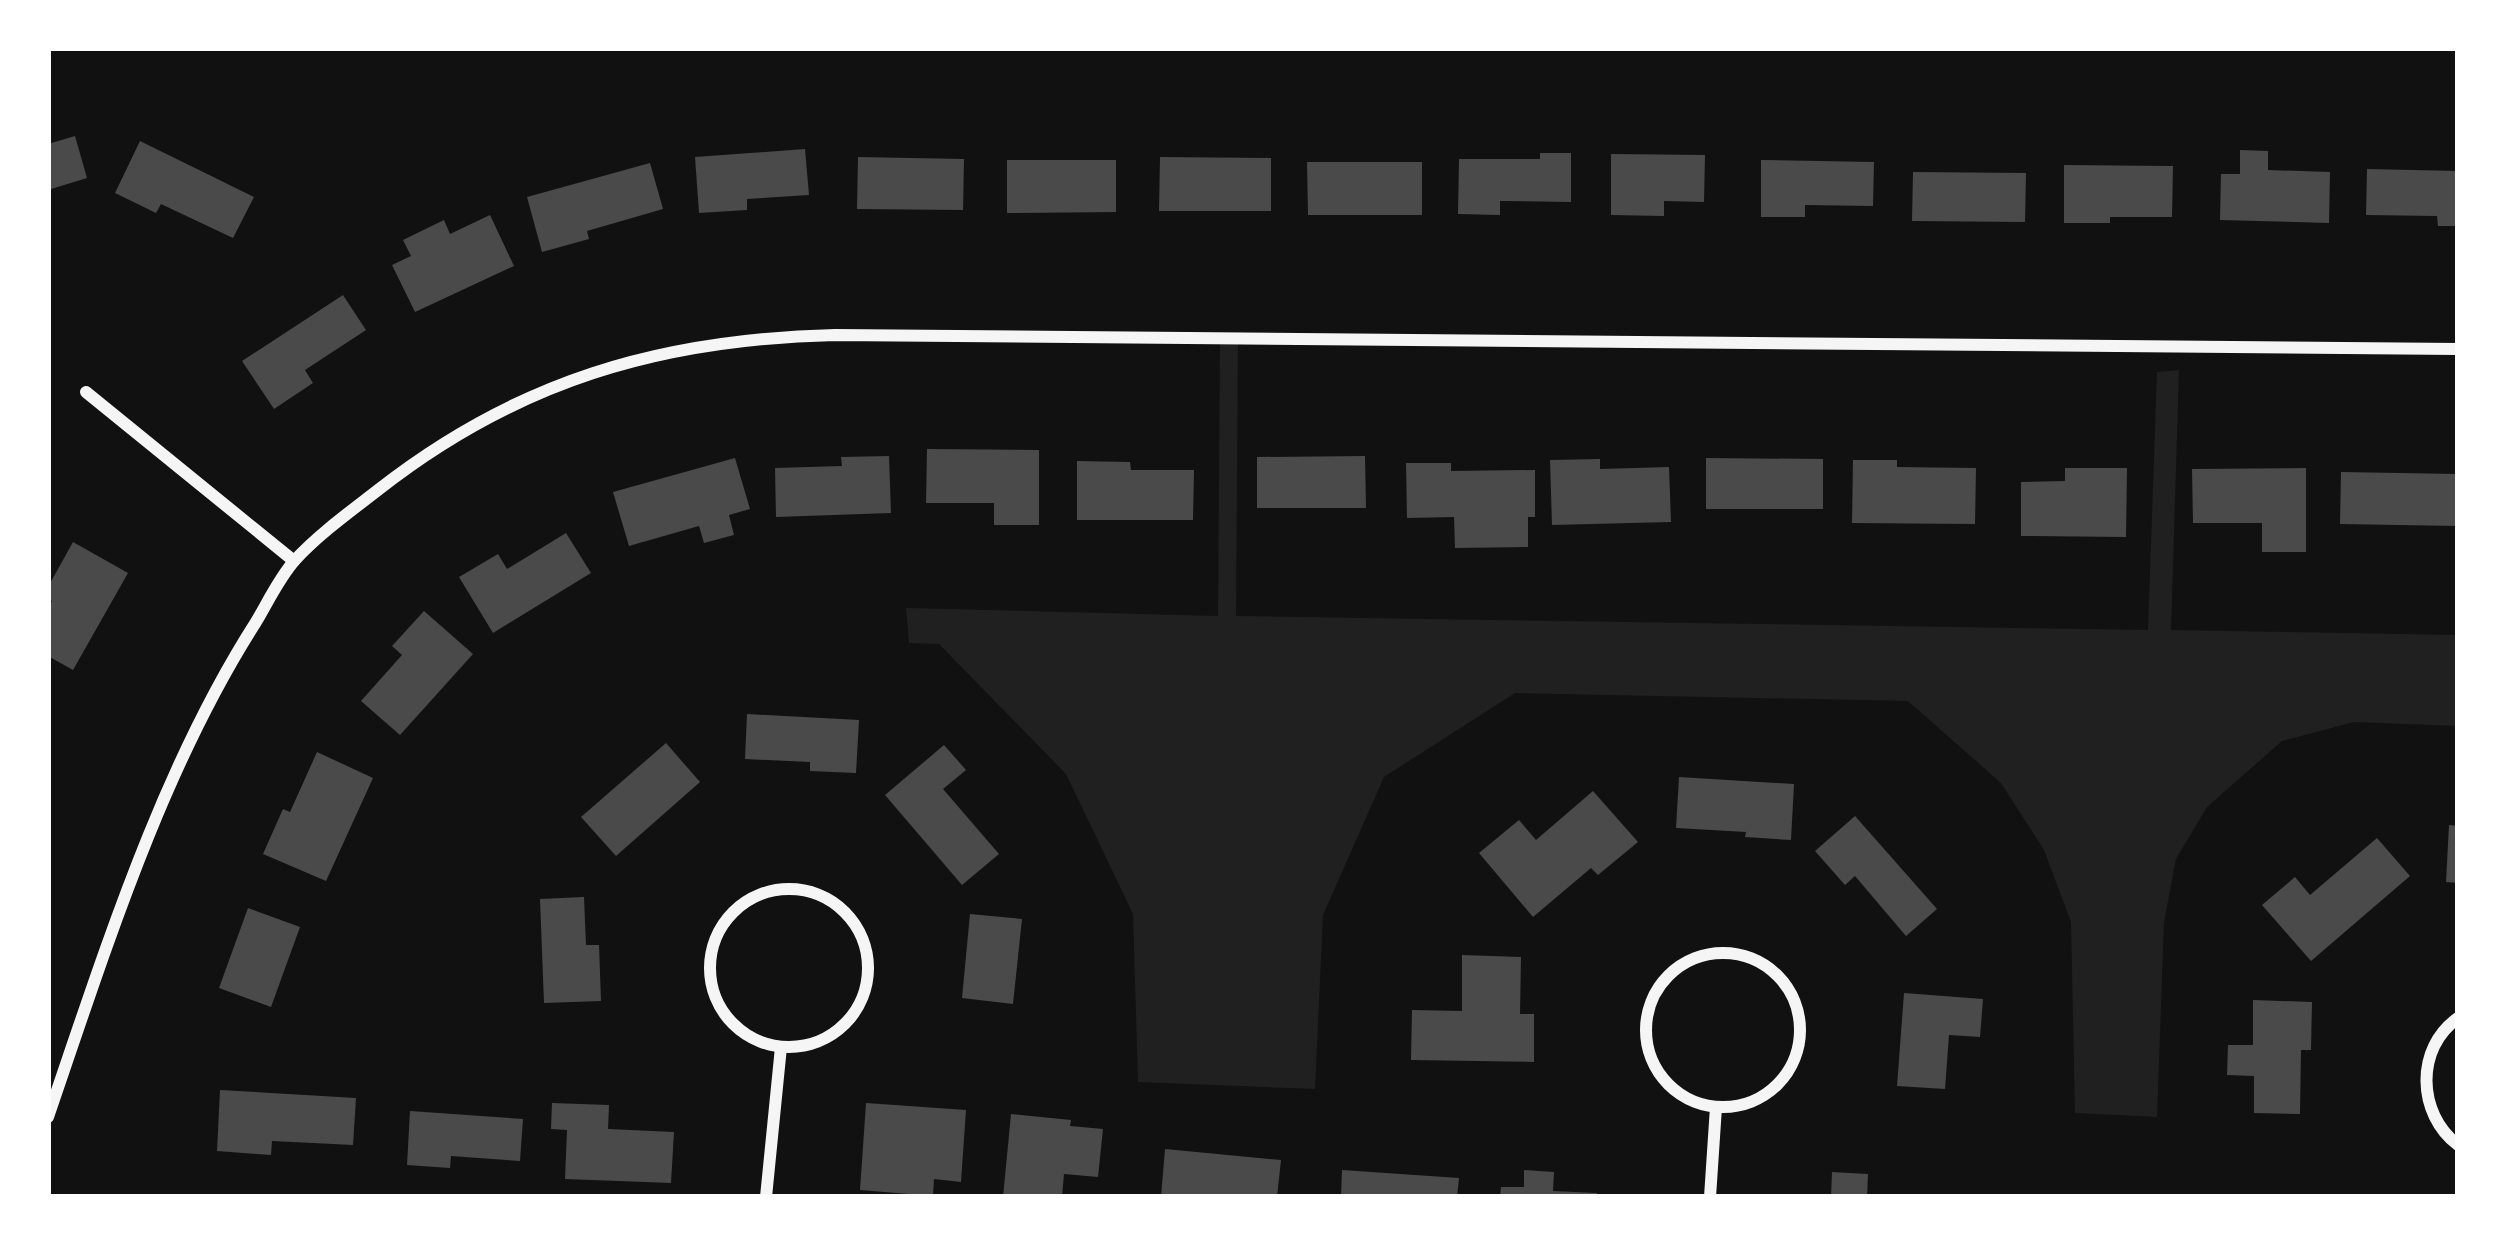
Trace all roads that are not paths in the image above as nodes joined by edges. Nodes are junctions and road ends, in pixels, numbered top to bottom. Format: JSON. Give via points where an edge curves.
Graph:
{"nodes":[{"id":1,"x":2458,"y":349,"type":"edge"},
{"id":2,"x":86,"y":392,"type":"dead end"},
{"id":3,"x":294,"y":561,"type":"junction"},
{"id":4,"x":2458,"y":1018,"type":"edge"},
{"id":5,"x":781,"y":1047,"type":"junction"},
{"id":6,"x":1716,"y":1107,"type":"junction"},
{"id":7,"x":48,"y":1117,"type":"edge"},
{"id":8,"x":2458,"y":1145,"type":"edge"},
{"id":9,"x":766,"y":1197,"type":"edge"},
{"id":10,"x":1710,"y":1197,"type":"edge"}],
"edges":[{"from":1,"to":3,"type":"street","via":[[760,337],[657,355],[511,403],[433,447]]},
{"from":2,"to":3,"type":"street"},
{"from":3,"to":7,"type":"street","via":[[229,663],[172,782]]},
{"from":4,"to":8,"type":"street","via":[[2434,1044],[2426,1095]]},
{"from":5,"to":5,"type":"street","via":[[756,1040],[727,1016],[711,982],[711,955],[734,911],[781,890],[806,891],[851,919],[864,942],[867,981],[851,1017],[832,1035]]},
{"from":5,"to":9,"type":"street"},
{"from":6,"to":6,"type":"street","via":[[1691,1101],[1663,1077],[1647,1044],[1647,1019],[1669,975],[1714,954],[1739,955],[1782,981],[1800,1029],[1784,1078],[1742,1106]]},
{"from":6,"to":10,"type":"street"}]}
